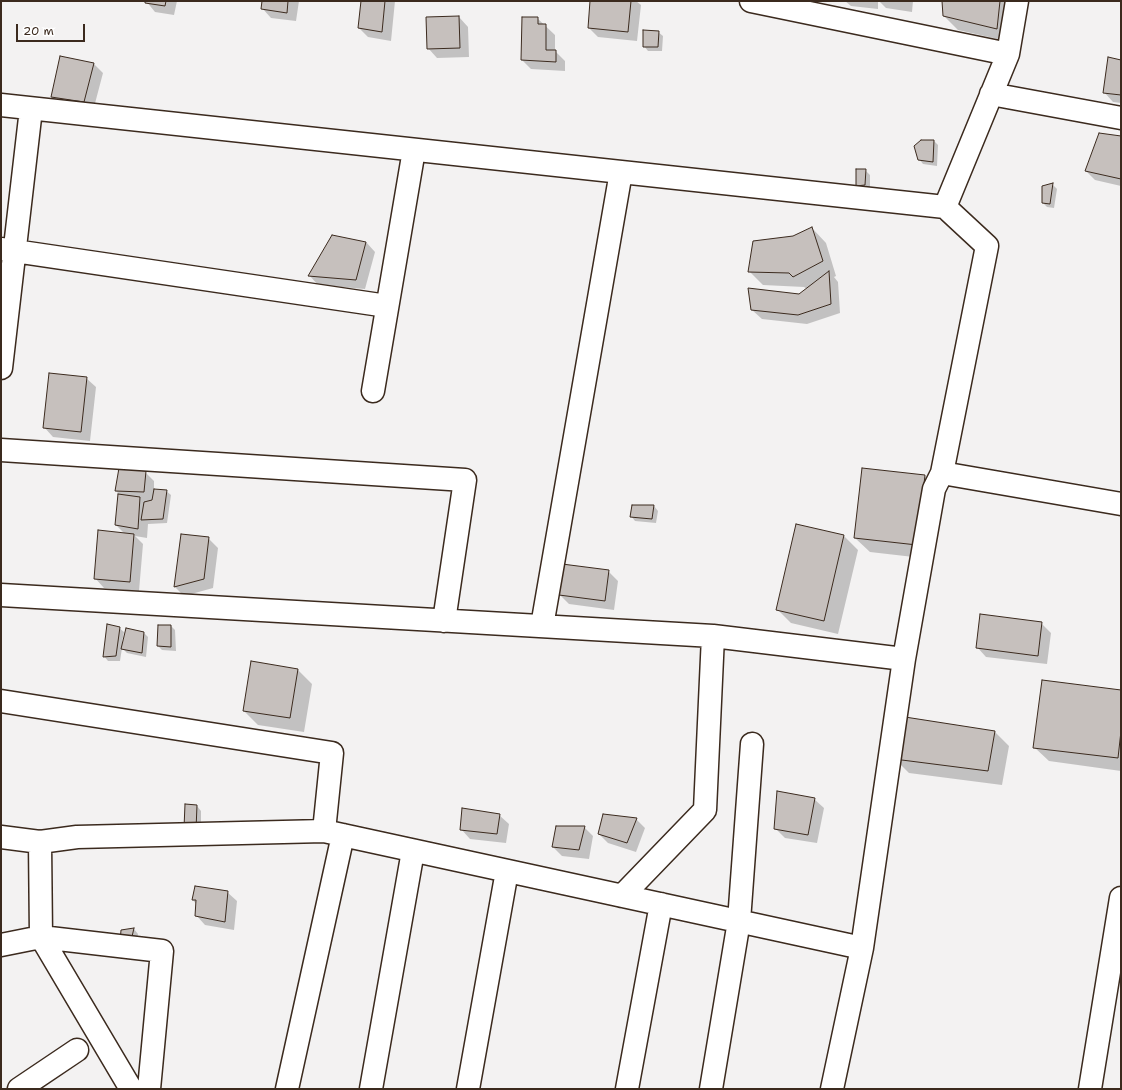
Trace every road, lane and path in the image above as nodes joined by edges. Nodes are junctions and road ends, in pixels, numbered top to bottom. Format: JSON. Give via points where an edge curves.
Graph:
{"nodes":[{"id":1,"x":751,"y":1,"type":"edge"},
{"id":2,"x":1017,"y":1,"type":"edge"},
{"id":3,"x":1008,"y":54,"type":"junction"},
{"id":4,"x":991,"y":94,"type":"junction"},
{"id":5,"x":1,"y":105,"type":"edge"},
{"id":6,"x":31,"y":109,"type":"junction"},
{"id":7,"x":1121,"y":118,"type":"edge"},
{"id":8,"x":414,"y":150,"type":"junction"},
{"id":9,"x":621,"y":172,"type":"junction"},
{"id":10,"x":945,"y":207,"type":"junction"},
{"id":11,"x":8,"y":249,"type":"edge"},
{"id":12,"x":387,"y":306,"type":"junction"},
{"id":13,"x":1,"y":368,"type":"edge"},
{"id":14,"x":373,"y":391,"type":"dead end"},
{"id":15,"x":1,"y":450,"type":"edge"},
{"id":16,"x":942,"y":473,"type":"junction"},
{"id":17,"x":1121,"y":504,"type":"edge"},
{"id":18,"x":1,"y":595,"type":"edge"},
{"id":19,"x":444,"y":621,"type":"junction"},
{"id":20,"x":542,"y":626,"type":"junction"},
{"id":21,"x":713,"y":636,"type":"junction"},
{"id":22,"x":904,"y":659,"type":"junction"},
{"id":23,"x":1,"y":701,"type":"edge"},
{"id":24,"x":752,"y":744,"type":"dead end"},
{"id":25,"x":334,"y":833,"type":"junction"},
{"id":26,"x":1,"y":837,"type":"edge"},
{"id":27,"x":40,"y":842,"type":"junction"},
{"id":28,"x":413,"y":850,"type":"junction"},
{"id":29,"x":507,"y":871,"type":"junction"},
{"id":30,"x":622,"y":896,"type":"junction"},
{"id":31,"x":1121,"y":898,"type":"edge"},
{"id":32,"x":661,"y":904,"type":"junction"},
{"id":33,"x":739,"y":921,"type":"junction"},
{"id":34,"x":41,"y":937,"type":"junction"},
{"id":35,"x":1,"y":945,"type":"edge"},
{"id":36,"x":862,"y":948,"type":"junction"},
{"id":37,"x":77,"y":1050,"type":"dead end"},
{"id":38,"x":19,"y":1089,"type":"edge"},
{"id":39,"x":130,"y":1089,"type":"edge"},
{"id":40,"x":149,"y":1089,"type":"edge"},
{"id":41,"x":287,"y":1089,"type":"edge"},
{"id":42,"x":371,"y":1089,"type":"edge"},
{"id":43,"x":468,"y":1089,"type":"edge"},
{"id":44,"x":627,"y":1089,"type":"edge"},
{"id":45,"x":711,"y":1089,"type":"edge"},
{"id":46,"x":832,"y":1089,"type":"edge"},
{"id":47,"x":1090,"y":1089,"type":"edge"}],
"edges":[{"from":1,"to":3,"type":"street"},
{"from":2,"to":3,"type":"street"},
{"from":3,"to":4,"type":"street"},
{"from":4,"to":7,"type":"street"},
{"from":4,"to":10,"type":"street"},
{"from":5,"to":6,"type":"street"},
{"from":6,"to":8,"type":"street"},
{"from":6,"to":11,"type":"street"},
{"from":8,"to":9,"type":"street"},
{"from":8,"to":12,"type":"street"},
{"from":9,"to":10,"type":"street"},
{"from":9,"to":20,"type":"street"},
{"from":10,"to":16,"type":"street","via":[[986,246]]},
{"from":11,"to":12,"type":"street"},
{"from":11,"to":13,"type":"street"},
{"from":12,"to":14,"type":"street"},
{"from":15,"to":19,"type":"street","via":[[465,480]]},
{"from":16,"to":17,"type":"street"},
{"from":16,"to":22,"type":"street","via":[[934,490]]},
{"from":18,"to":19,"type":"street"},
{"from":19,"to":20,"type":"street"},
{"from":20,"to":21,"type":"street"},
{"from":21,"to":22,"type":"street"},
{"from":21,"to":30,"type":"street","via":[[705,810]]},
{"from":22,"to":36,"type":"street"},
{"from":23,"to":25,"type":"street","via":[[332,753]]},
{"from":24,"to":33,"type":"street"},
{"from":25,"to":27,"type":"street","via":[[77,837]]},
{"from":25,"to":28,"type":"street"},
{"from":25,"to":41,"type":"street"},
{"from":26,"to":27,"type":"street"},
{"from":27,"to":34,"type":"street"},
{"from":28,"to":29,"type":"street"},
{"from":28,"to":42,"type":"street"},
{"from":29,"to":30,"type":"street"},
{"from":29,"to":43,"type":"street"},
{"from":30,"to":32,"type":"street"},
{"from":31,"to":47,"type":"street"},
{"from":32,"to":33,"type":"street"},
{"from":32,"to":44,"type":"street"},
{"from":33,"to":36,"type":"street"},
{"from":33,"to":45,"type":"street"},
{"from":34,"to":35,"type":"street"},
{"from":34,"to":39,"type":"street"},
{"from":34,"to":40,"type":"street","via":[[162,952]]},
{"from":36,"to":46,"type":"street"},
{"from":37,"to":38,"type":"street"}]}
